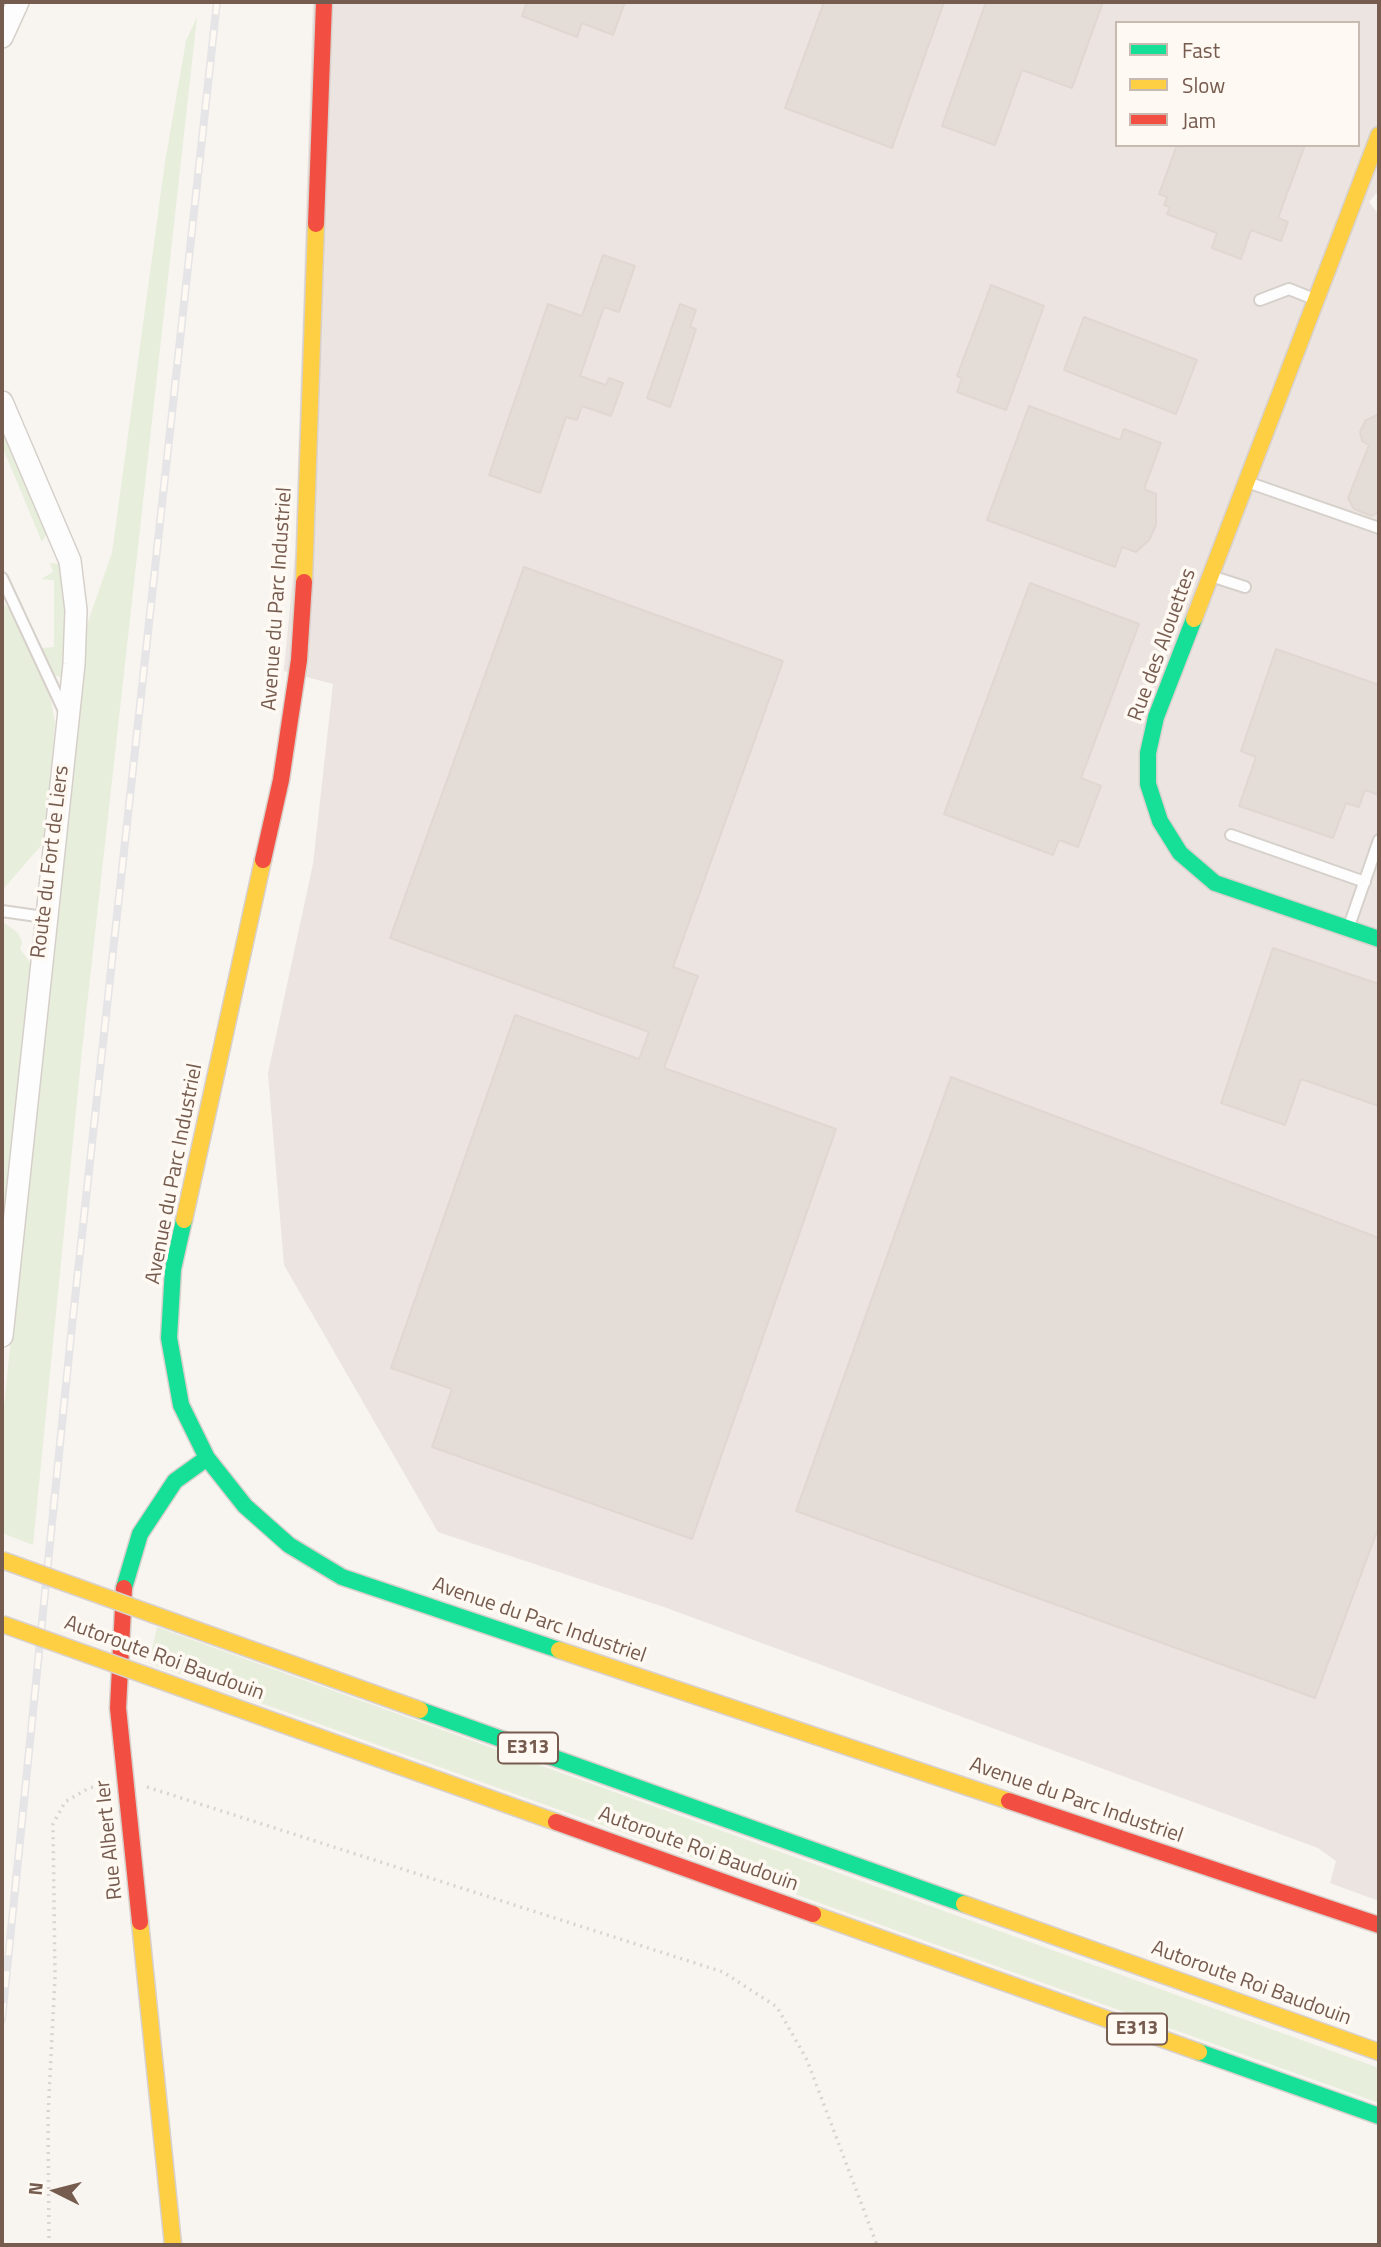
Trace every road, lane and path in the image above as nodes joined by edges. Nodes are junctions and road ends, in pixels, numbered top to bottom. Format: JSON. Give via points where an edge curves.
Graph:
{"nodes":[{"id":1,"x":18,"y":2,"type":"edge"},
{"id":2,"x":324,"y":2,"type":"edge"},
{"id":3,"x":2,"y":37,"type":"edge"},
{"id":4,"x":1379,"y":135,"type":"edge"},
{"id":5,"x":1260,"y":300,"type":"dead end"},
{"id":6,"x":1317,"y":300,"type":"junction"},
{"id":7,"x":2,"y":402,"type":"edge"},
{"id":8,"x":1247,"y":482,"type":"junction"},
{"id":9,"x":1379,"y":528,"type":"edge"},
{"id":10,"x":1210,"y":576,"type":"junction"},
{"id":11,"x":2,"y":578,"type":"edge"},
{"id":12,"x":1244,"y":587,"type":"dead end"},
{"id":13,"x":68,"y":714,"type":"junction"},
{"id":14,"x":1231,"y":835,"type":"dead end"},
{"id":15,"x":1379,"y":840,"type":"edge"},
{"id":16,"x":1365,"y":882,"type":"junction"},
{"id":17,"x":2,"y":911,"type":"edge"},
{"id":18,"x":44,"y":917,"type":"junction"},
{"id":19,"x":1349,"y":929,"type":"junction"},
{"id":20,"x":1379,"y":939,"type":"edge"},
{"id":21,"x":2,"y":1336,"type":"edge"},
{"id":22,"x":207,"y":1458,"type":"junction"},
{"id":23,"x":2,"y":1560,"type":"edge"},
{"id":24,"x":2,"y":1624,"type":"edge"},
{"id":25,"x":125,"y":1780,"type":"junction"},
{"id":26,"x":1379,"y":1924,"type":"edge"},
{"id":27,"x":1379,"y":2052,"type":"edge"},
{"id":28,"x":1379,"y":2116,"type":"edge"},
{"id":29,"x":49,"y":2245,"type":"edge"},
{"id":30,"x":173,"y":2245,"type":"edge"},
{"id":31,"x":877,"y":2245,"type":"edge"}],
"edges":[{"from":1,"to":3,"type":"street"},
{"from":2,"to":22,"type":"main road","name":"Avenue du Parc Industriel","via":[[299,660],[281,780],[173,1269],[169,1338],[181,1405]]},
{"from":4,"to":6,"type":"main road","name":"Rue des Alouettes"},
{"from":5,"to":6,"type":"lane","via":[[1289,289]]},
{"from":6,"to":8,"type":"main road","name":"Rue des Alouettes"},
{"from":7,"to":13,"type":"street","name":"Route du Fort de Liers","via":[[70,561],[76,610]]},
{"from":8,"to":9,"type":"lane"},
{"from":8,"to":10,"type":"main road","name":"Rue des Alouettes"},
{"from":10,"to":12,"type":"lane"},
{"from":10,"to":19,"type":"main road","name":"Rue des Alouettes","via":[[1156,717],[1148,753],[1148,783],[1160,821],[1180,853],[1215,883]]},
{"from":11,"to":13,"type":"lane","via":[[62,712]]},
{"from":13,"to":18,"type":"street","name":"Route du Fort de Liers"},
{"from":14,"to":16,"type":"lane"},
{"from":15,"to":16,"type":"lane"},
{"from":16,"to":19,"type":"lane"},
{"from":17,"to":18,"type":"lane"},
{"from":18,"to":21,"type":"street","name":"Route du Fort de Liers"},
{"from":19,"to":20,"type":"main road","name":"Rue des Alouettes"},
{"from":22,"to":25,"type":"main road","name":"Rue Albert Ier","via":[[175,1481],[140,1534],[125,1576],[118,1708]]},
{"from":22,"to":26,"type":"main road","name":"Avenue du Parc Industriel","via":[[245,1506],[289,1545],[342,1577]]},
{"from":23,"to":27,"type":"main road","name":"Autoroute Roi Baudouin","number":"E313","bridge":true},
{"from":24,"to":28,"type":"main road","name":"Autoroute Roi Baudouin","number":"E313","bridge":true},
{"from":25,"to":29,"type":"path","via":[[89,1788],[65,1802],[53,1824]]},
{"from":25,"to":30,"type":"main road","name":"Rue Albert Ier"},
{"from":25,"to":31,"type":"path","via":[[723,1972],[777,2007],[807,2060]]}]}
